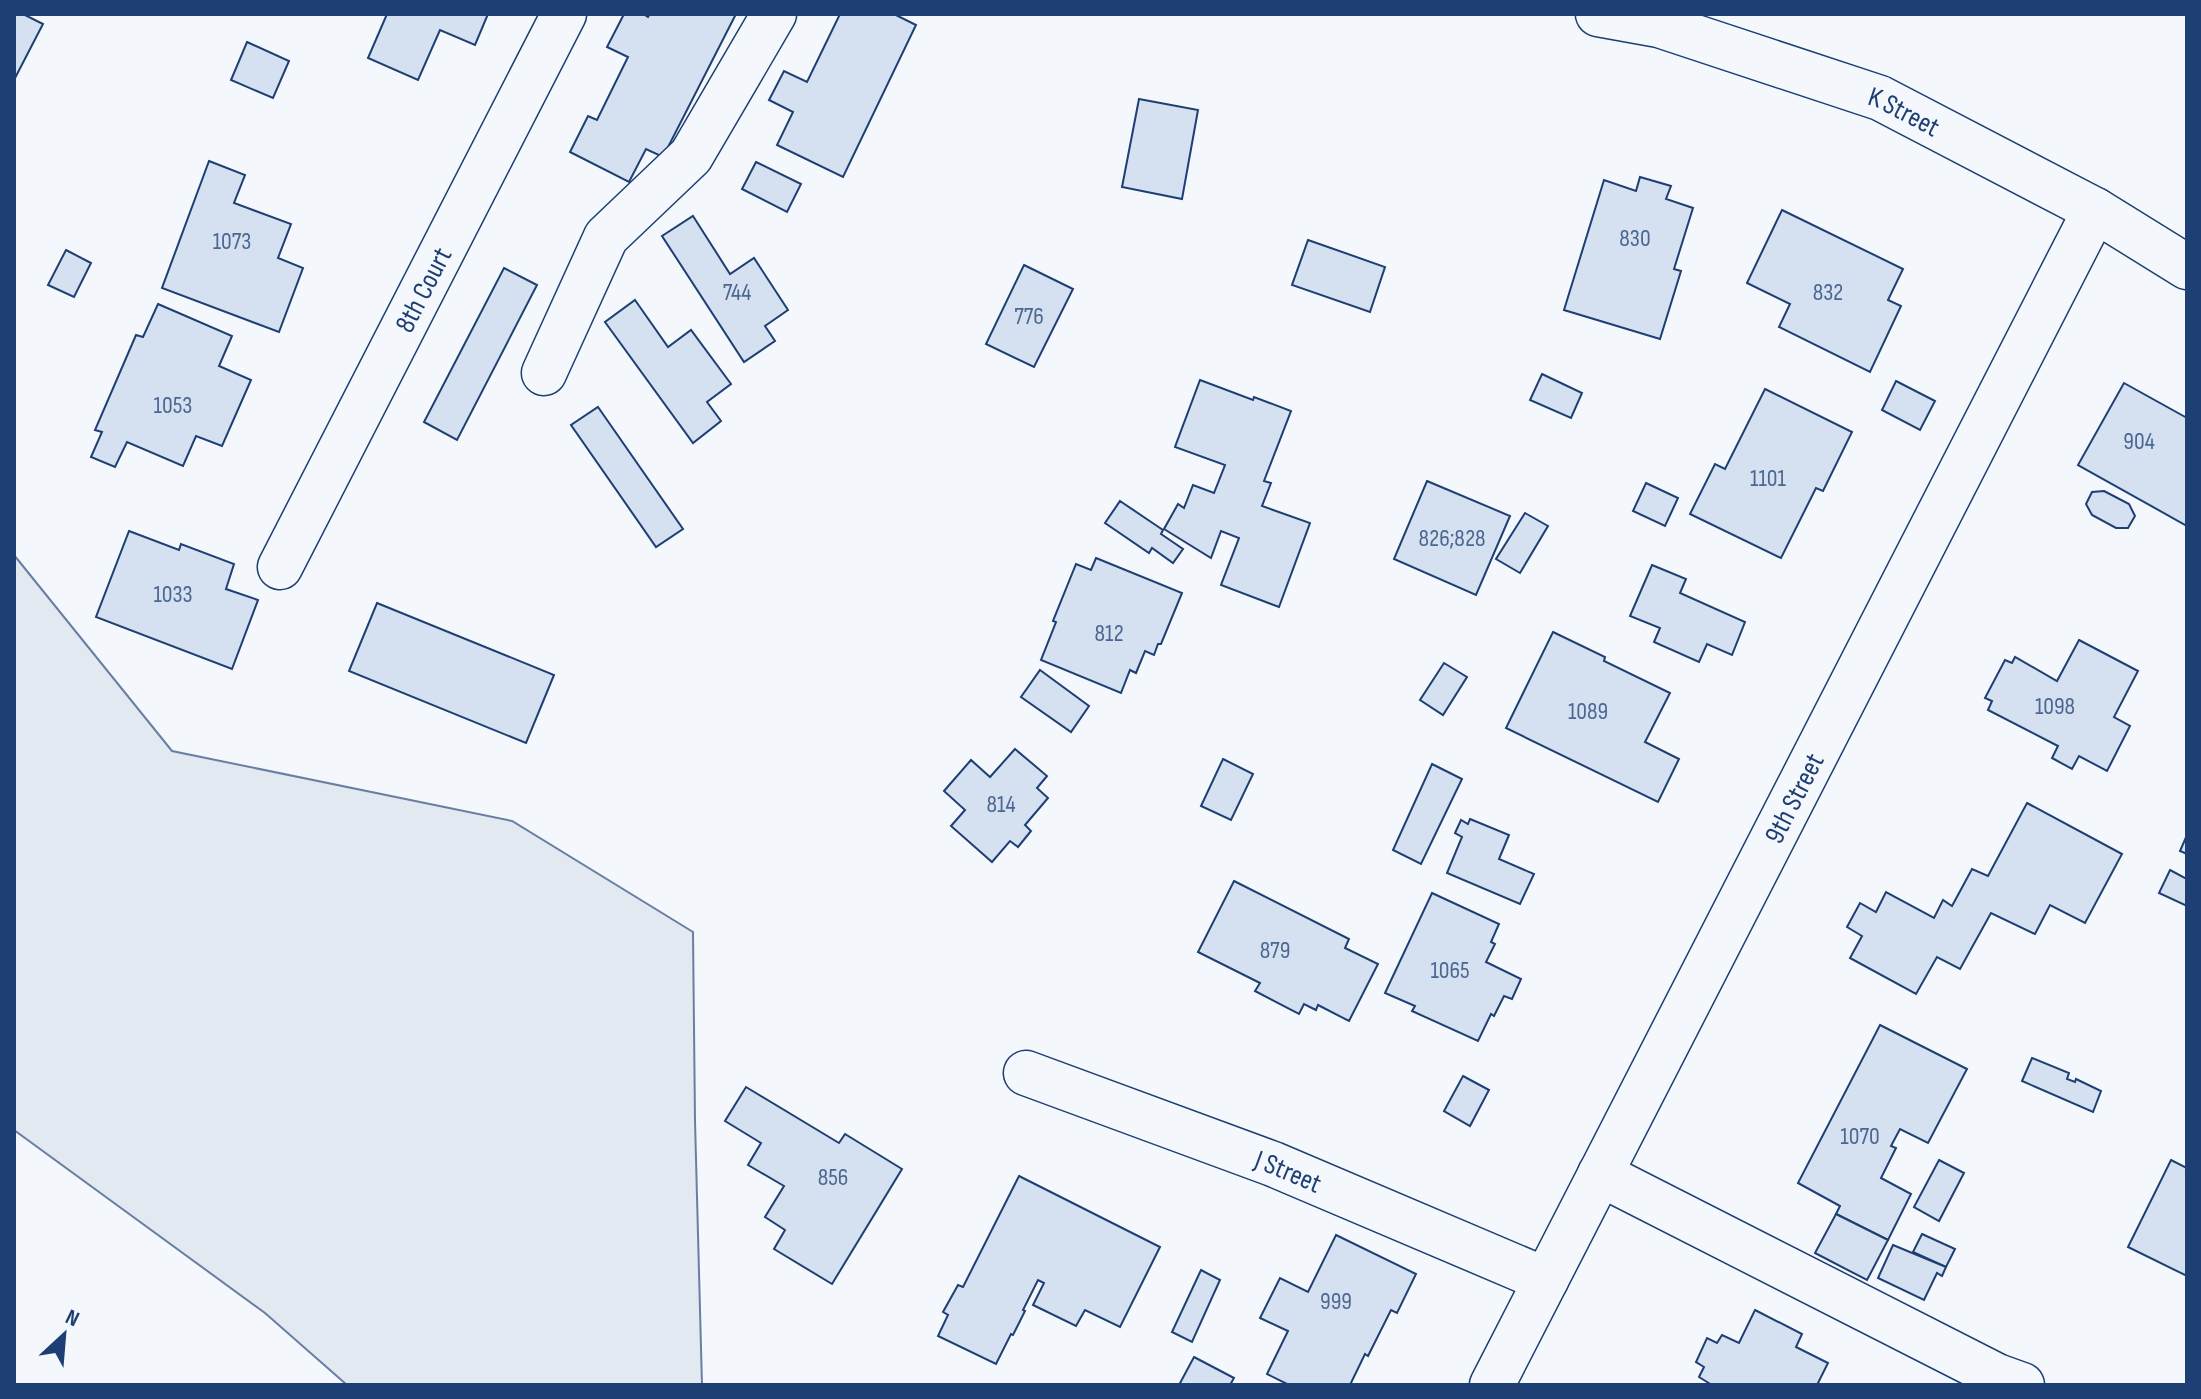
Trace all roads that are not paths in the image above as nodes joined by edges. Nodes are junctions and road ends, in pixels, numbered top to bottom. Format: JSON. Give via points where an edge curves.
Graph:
{"nodes":[{"id":1,"x":564,"y":14,"type":"edge"},
{"id":2,"x":774,"y":14,"type":"edge"},
{"id":3,"x":1598,"y":14,"type":"edge"},
{"id":4,"x":1650,"y":18,"type":"edge"},
{"id":5,"x":2095,"y":210,"type":"junction"},
{"id":6,"x":2187,"y":267,"type":"edge"},
{"id":7,"x":544,"y":373,"type":"dead end"},
{"id":8,"x":280,"y":567,"type":"dead end"},
{"id":9,"x":1026,"y":1073,"type":"dead end"},
{"id":10,"x":1600,"y":1174,"type":"junction"},
{"id":11,"x":1546,"y":1280,"type":"junction"},
{"id":12,"x":1492,"y":1385,"type":"edge"},
{"id":13,"x":2022,"y":1385,"type":"edge"}],
"edges":[{"from":1,"to":8,"type":"street","name":"8th Court"},
{"from":2,"to":7,"type":"street","via":[[691,156],[606,237]]},
{"from":3,"to":4,"type":"street","name":"K Street"},
{"from":4,"to":5,"type":"street","name":"K Street","via":[[1880,98]]},
{"from":5,"to":6,"type":"street","name":"K Street"},
{"from":5,"to":10,"type":"street","name":"9th Street"},
{"from":9,"to":11,"type":"street","name":"J Street","via":[[1273,1164]]},
{"from":10,"to":11,"type":"street","name":"9th Street"},
{"from":10,"to":13,"type":"street"},
{"from":11,"to":12,"type":"street","name":"9th Street"}]}
